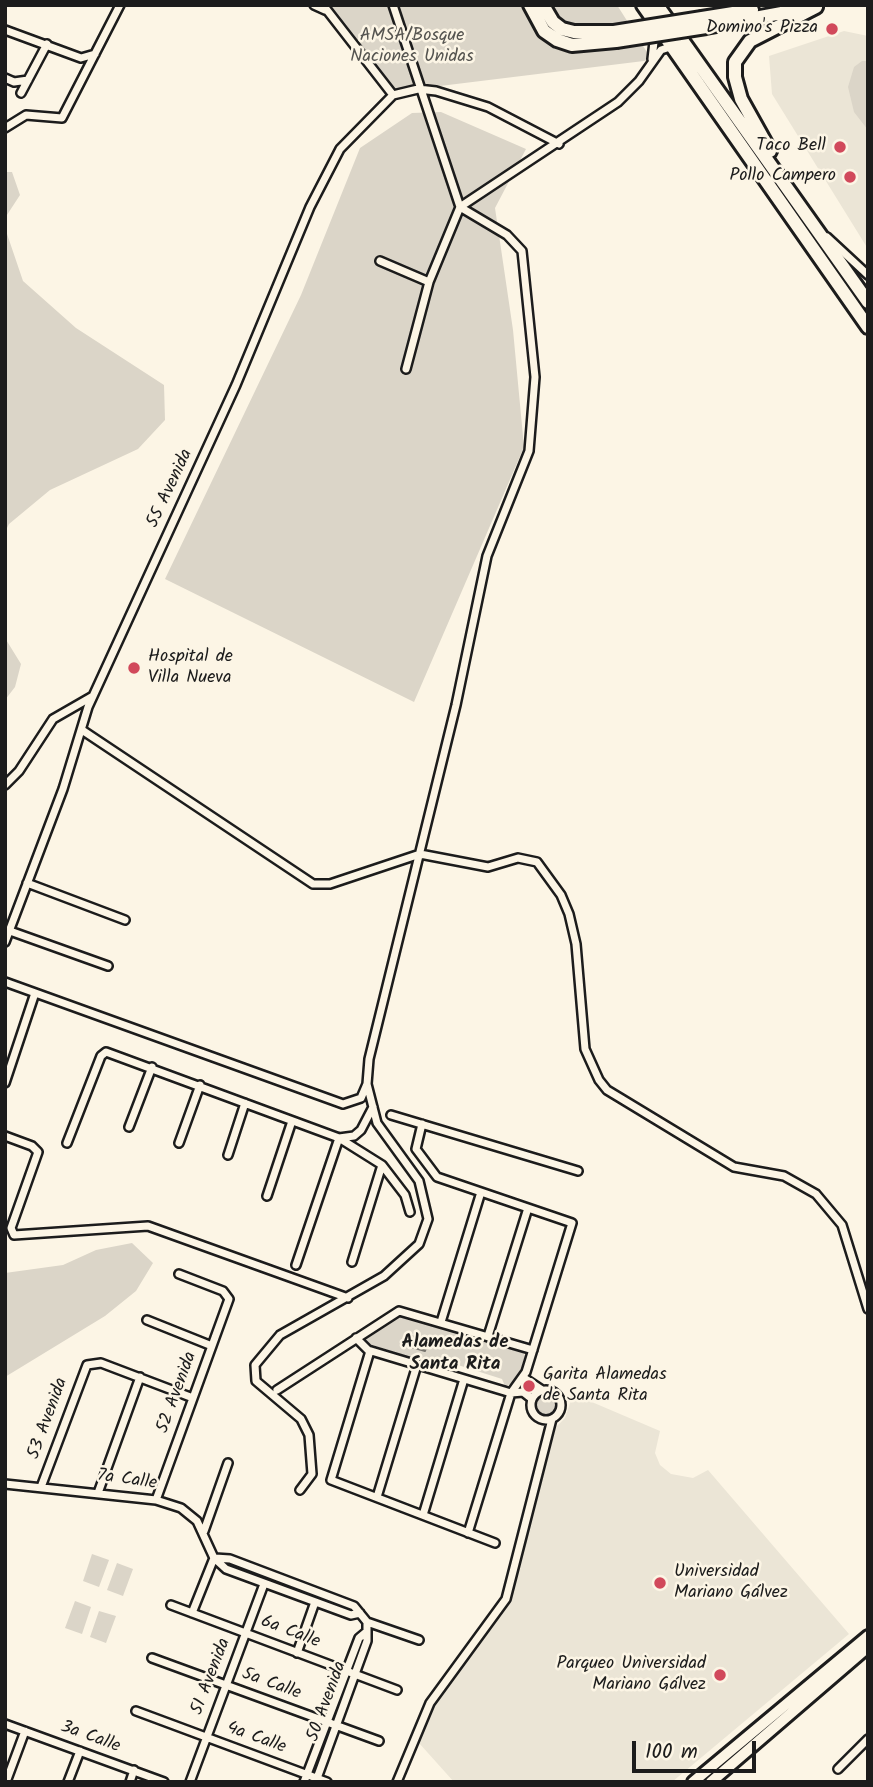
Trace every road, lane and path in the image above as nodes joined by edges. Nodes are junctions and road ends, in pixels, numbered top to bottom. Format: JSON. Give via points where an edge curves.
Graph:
{"nodes":[{"id":1,"x":120,"y":5,"type":"edge"},
{"id":2,"x":314,"y":5,"type":"edge"},
{"id":3,"x":393,"y":5,"type":"edge"},
{"id":4,"x":530,"y":5,"type":"edge"},
{"id":5,"x":543,"y":5,"type":"edge"},
{"id":6,"x":643,"y":5,"type":"edge"},
{"id":7,"x":657,"y":5,"type":"edge"},
{"id":8,"x":819,"y":6,"type":"edge"},
{"id":9,"x":324,"y":8,"type":"edge"},
{"id":10,"x":784,"y":8,"type":"edge"},
{"id":11,"x":652,"y":19,"type":"junction"},
{"id":12,"x":5,"y":30,"type":"edge"},
{"id":13,"x":615,"y":37,"type":"junction"},
{"id":14,"x":47,"y":44,"type":"junction"},
{"id":15,"x":673,"y":46,"type":"junction"},
{"id":16,"x":96,"y":54,"type":"junction"},
{"id":17,"x":652,"y":60,"type":"junction"},
{"id":18,"x":5,"y":78,"type":"edge"},
{"id":19,"x":28,"y":80,"type":"junction"},
{"id":20,"x":418,"y":89,"type":"junction"},
{"id":21,"x":21,"y":93,"type":"dead end"},
{"id":22,"x":393,"y":95,"type":"junction"},
{"id":23,"x":5,"y":128,"type":"edge"},
{"id":24,"x":559,"y":144,"type":"junction"},
{"id":25,"x":460,"y":208,"type":"junction"},
{"id":26,"x":803,"y":209,"type":"junction"},
{"id":27,"x":813,"y":223,"type":"junction"},
{"id":28,"x":380,"y":261,"type":"dead end"},
{"id":29,"x":868,"y":275,"type":"edge"},
{"id":30,"x":429,"y":282,"type":"junction"},
{"id":31,"x":868,"y":302,"type":"edge"},
{"id":32,"x":868,"y":327,"type":"edge"},
{"id":33,"x":406,"y":369,"type":"dead end"},
{"id":34,"x":94,"y":696,"type":"junction"},
{"id":35,"x":82,"y":730,"type":"junction"},
{"id":36,"x":5,"y":785,"type":"edge"},
{"id":37,"x":420,"y":854,"type":"junction"},
{"id":38,"x":27,"y":883,"type":"junction"},
{"id":39,"x":125,"y":920,"type":"dead end"},
{"id":40,"x":10,"y":931,"type":"junction"},
{"id":41,"x":5,"y":942,"type":"edge"},
{"id":42,"x":108,"y":966,"type":"dead end"},
{"id":43,"x":5,"y":982,"type":"edge"},
{"id":44,"x":35,"y":993,"type":"junction"},
{"id":45,"x":152,"y":1067,"type":"junction"},
{"id":46,"x":5,"y":1083,"type":"edge"},
{"id":47,"x":367,"y":1084,"type":"junction"},
{"id":48,"x":200,"y":1085,"type":"junction"},
{"id":49,"x":245,"y":1103,"type":"junction"},
{"id":50,"x":373,"y":1107,"type":"junction"},
{"id":51,"x":391,"y":1115,"type":"dead end"},
{"id":52,"x":292,"y":1121,"type":"junction"},
{"id":53,"x":422,"y":1124,"type":"junction"},
{"id":54,"x":129,"y":1127,"type":"dead end"},
{"id":55,"x":5,"y":1136,"type":"edge"},
{"id":56,"x":339,"y":1138,"type":"junction"},
{"id":57,"x":67,"y":1143,"type":"dead end"},
{"id":58,"x":179,"y":1143,"type":"dead end"},
{"id":59,"x":228,"y":1155,"type":"dead end"},
{"id":60,"x":382,"y":1165,"type":"junction"},
{"id":61,"x":578,"y":1171,"type":"dead end"},
{"id":62,"x":481,"y":1192,"type":"junction"},
{"id":63,"x":267,"y":1196,"type":"dead end"},
{"id":64,"x":528,"y":1208,"type":"junction"},
{"id":65,"x":410,"y":1212,"type":"dead end"},
{"id":66,"x":352,"y":1262,"type":"dead end"},
{"id":67,"x":296,"y":1265,"type":"dead end"},
{"id":68,"x":179,"y":1274,"type":"dead end"},
{"id":69,"x":348,"y":1298,"type":"junction"},
{"id":70,"x":868,"y":1309,"type":"edge"},
{"id":71,"x":147,"y":1320,"type":"dead end"},
{"id":72,"x":441,"y":1322,"type":"junction"},
{"id":73,"x":488,"y":1336,"type":"junction"},
{"id":74,"x":356,"y":1338,"type":"junction"},
{"id":75,"x":212,"y":1346,"type":"junction"},
{"id":76,"x":370,"y":1350,"type":"junction"},
{"id":77,"x":533,"y":1350,"type":"junction"},
{"id":78,"x":417,"y":1365,"type":"junction"},
{"id":79,"x":140,"y":1377,"type":"junction"},
{"id":80,"x":524,"y":1378,"type":"junction"},
{"id":81,"x":464,"y":1379,"type":"junction"},
{"id":82,"x":277,"y":1390,"type":"dead end"},
{"id":83,"x":542,"y":1390,"type":"junction"},
{"id":84,"x":511,"y":1393,"type":"junction"},
{"id":85,"x":193,"y":1398,"type":"junction"},
{"id":86,"x":532,"y":1399,"type":"junction"},
{"id":87,"x":552,"y":1419,"type":"junction"},
{"id":88,"x":542,"y":1420,"type":"junction"},
{"id":89,"x":548,"y":1439,"type":"junction"},
{"id":90,"x":228,"y":1463,"type":"dead end"},
{"id":91,"x":5,"y":1484,"type":"edge"},
{"id":92,"x":40,"y":1487,"type":"junction"},
{"id":93,"x":300,"y":1490,"type":"dead end"},
{"id":94,"x":98,"y":1493,"type":"junction"},
{"id":95,"x":377,"y":1497,"type":"junction"},
{"id":96,"x":156,"y":1500,"type":"junction"},
{"id":97,"x":423,"y":1515,"type":"junction"},
{"id":98,"x":204,"y":1531,"type":"junction"},
{"id":99,"x":468,"y":1533,"type":"junction"},
{"id":100,"x":495,"y":1543,"type":"dead end"},
{"id":101,"x":214,"y":1558,"type":"junction"},
{"id":102,"x":264,"y":1584,"type":"junction"},
{"id":103,"x":315,"y":1602,"type":"junction"},
{"id":104,"x":171,"y":1605,"type":"dead end"},
{"id":105,"x":360,"y":1613,"type":"junction"},
{"id":106,"x":192,"y":1614,"type":"junction"},
{"id":107,"x":368,"y":1622,"type":"junction"},
{"id":108,"x":365,"y":1633,"type":"junction"},
{"id":109,"x":246,"y":1634,"type":"junction"},
{"id":110,"x":868,"y":1636,"type":"edge"},
{"id":111,"x":419,"y":1640,"type":"dead end"},
{"id":112,"x":868,"y":1647,"type":"edge"},
{"id":113,"x":297,"y":1653,"type":"junction"},
{"id":114,"x":152,"y":1658,"type":"dead end"},
{"id":115,"x":346,"y":1671,"type":"junction"},
{"id":116,"x":355,"y":1675,"type":"junction"},
{"id":117,"x":226,"y":1685,"type":"junction"},
{"id":118,"x":397,"y":1690,"type":"dead end"},
{"id":119,"x":136,"y":1711,"type":"dead end"},
{"id":120,"x":327,"y":1722,"type":"junction"},
{"id":121,"x":5,"y":1724,"type":"edge"},
{"id":122,"x":336,"y":1725,"type":"junction"},
{"id":123,"x":25,"y":1731,"type":"junction"},
{"id":124,"x":206,"y":1738,"type":"junction"},
{"id":125,"x":868,"y":1739,"type":"edge"},
{"id":126,"x":379,"y":1741,"type":"dead end"},
{"id":127,"x":80,"y":1751,"type":"junction"},
{"id":128,"x":838,"y":1769,"type":"dead end"},
{"id":129,"x":134,"y":1770,"type":"junction"},
{"id":130,"x":306,"y":1778,"type":"edge"},
{"id":131,"x":317,"y":1780,"type":"edge"},
{"id":132,"x":6,"y":1782,"type":"edge"},
{"id":133,"x":68,"y":1782,"type":"edge"},
{"id":134,"x":130,"y":1782,"type":"edge"},
{"id":135,"x":164,"y":1782,"type":"edge"},
{"id":136,"x":190,"y":1782,"type":"edge"},
{"id":137,"x":327,"y":1782,"type":"edge"},
{"id":138,"x":397,"y":1782,"type":"edge"},
{"id":139,"x":693,"y":1782,"type":"edge"},
{"id":140,"x":711,"y":1782,"type":"edge"}],
"edges":[{"from":1,"to":16,"type":"street"},
{"from":2,"to":9,"type":"street"},
{"from":3,"to":20,"type":"street"},
{"from":4,"to":13,"type":"highway","via":[[544,31],[557,40],[572,45]]},
{"from":5,"to":13,"type":"highway","via":[[562,29]]},
{"from":6,"to":11,"type":"highway"},
{"from":7,"to":26,"type":"highway"},
{"from":8,"to":10,"type":"highway"},
{"from":8,"to":26,"type":"highway","via":[[750,41],[737,57],[734,70],[741,99]]},
{"from":9,"to":22,"type":"street"},
{"from":10,"to":13,"type":"highway","bridge":true},
{"from":11,"to":15,"type":"highway"},
{"from":11,"to":17,"type":"street"},
{"from":12,"to":14,"type":"street"},
{"from":14,"to":16,"type":"street","via":[[81,58]]},
{"from":14,"to":19,"type":"street"},
{"from":15,"to":17,"type":"street"},
{"from":15,"to":32,"type":"highway"},
{"from":16,"to":23,"type":"street","via":[[62,118],[26,115]]},
{"from":17,"to":24,"type":"street","via":[[618,102]]},
{"from":18,"to":19,"type":"street"},
{"from":19,"to":21,"type":"street"},
{"from":20,"to":22,"type":"street"},
{"from":20,"to":24,"type":"street","via":[[488,107]]},
{"from":20,"to":25,"type":"street"},
{"from":22,"to":34,"type":"street","name":"55 Avenida","via":[[340,149],[326,175]]},
{"from":24,"to":25,"type":"street"},
{"from":25,"to":30,"type":"street"},
{"from":25,"to":37,"type":"street","via":[[507,234],[522,251],[535,377],[529,451],[488,556]]},
{"from":26,"to":27,"type":"highway"},
{"from":27,"to":29,"type":"street"},
{"from":27,"to":31,"type":"highway"},
{"from":28,"to":30,"type":"street"},
{"from":30,"to":33,"type":"street"},
{"from":34,"to":35,"type":"street","name":"55 Avenida"},
{"from":34,"to":36,"type":"street","via":[[53,719]]},
{"from":35,"to":37,"type":"street","via":[[313,884],[330,884]]},
{"from":35,"to":38,"type":"street","name":"55 Avenida"},
{"from":37,"to":47,"type":"street","via":[[369,1059]]},
{"from":37,"to":70,"type":"street","via":[[488,867],[518,858],[540,865],[569,914],[585,1049],[599,1080],[607,1090],[733,1167],[785,1176],[816,1194],[842,1225]]},
{"from":38,"to":39,"type":"street"},
{"from":38,"to":40,"type":"street","name":"55 Avenida"},
{"from":40,"to":41,"type":"street","name":"55 Avenida"},
{"from":40,"to":42,"type":"street"},
{"from":43,"to":44,"type":"street"},
{"from":44,"to":46,"type":"street"},
{"from":44,"to":47,"type":"street","via":[[343,1104],[361,1098]]},
{"from":45,"to":48,"type":"street"},
{"from":45,"to":54,"type":"street"},
{"from":45,"to":57,"type":"street","via":[[111,1052],[101,1056]]},
{"from":47,"to":50,"type":"street"},
{"from":48,"to":49,"type":"street"},
{"from":48,"to":58,"type":"street"},
{"from":49,"to":52,"type":"street"},
{"from":49,"to":59,"type":"street"},
{"from":50,"to":56,"type":"street","via":[[361,1130]]},
{"from":50,"to":69,"type":"street","via":[[377,1122],[419,1181],[428,1219],[419,1244],[406,1257]]},
{"from":51,"to":53,"type":"street"},
{"from":52,"to":56,"type":"street"},
{"from":52,"to":63,"type":"street"},
{"from":53,"to":61,"type":"street"},
{"from":53,"to":62,"type":"street","via":[[416,1147],[434,1174]]},
{"from":55,"to":69,"type":"street","via":[[38,1153],[10,1228],[14,1235],[148,1226]]},
{"from":56,"to":60,"type":"street"},
{"from":56,"to":67,"type":"street"},
{"from":60,"to":65,"type":"street","via":[[405,1195]]},
{"from":60,"to":66,"type":"street"},
{"from":62,"to":64,"type":"street"},
{"from":62,"to":72,"type":"street"},
{"from":64,"to":73,"type":"street"},
{"from":64,"to":77,"type":"street","via":[[572,1223]]},
{"from":68,"to":75,"type":"street","name":"52 Avenida","via":[[229,1297]]},
{"from":69,"to":93,"type":"street","via":[[280,1335],[255,1365],[256,1381],[301,1419],[309,1434],[312,1474]]},
{"from":71,"to":75,"type":"street"},
{"from":72,"to":73,"type":"street"},
{"from":72,"to":74,"type":"street","via":[[398,1311]]},
{"from":73,"to":77,"type":"street"},
{"from":74,"to":76,"type":"street"},
{"from":74,"to":82,"type":"street"},
{"from":75,"to":85,"type":"street","name":"52 Avenida"},
{"from":76,"to":78,"type":"street"},
{"from":76,"to":95,"type":"street","via":[[330,1479]]},
{"from":77,"to":80,"type":"street"},
{"from":78,"to":81,"type":"street"},
{"from":78,"to":95,"type":"street"},
{"from":79,"to":85,"type":"street"},
{"from":79,"to":92,"type":"street","name":"53 Avenida","via":[[101,1363],[83,1369]]},
{"from":79,"to":94,"type":"street"},
{"from":80,"to":83,"type":"street"},
{"from":80,"to":84,"type":"street"},
{"from":81,"to":84,"type":"street"},
{"from":81,"to":97,"type":"street"},
{"from":83,"to":86,"type":"street"},
{"from":83,"to":87,"type":"street","via":[[556,1394],[561,1403]]},
{"from":84,"to":86,"type":"street","via":[[523,1392]]},
{"from":84,"to":99,"type":"street"},
{"from":85,"to":96,"type":"street","name":"52 Avenida"},
{"from":86,"to":88,"type":"street","via":[[532,1412]]},
{"from":87,"to":88,"type":"street"},
{"from":87,"to":89,"type":"street"},
{"from":88,"to":89,"type":"street"},
{"from":89,"to":138,"type":"street","via":[[506,1599],[430,1703]]},
{"from":90,"to":98,"type":"street"},
{"from":91,"to":92,"type":"street","name":"7a Calle"},
{"from":92,"to":94,"type":"street","name":"7a Calle"},
{"from":94,"to":96,"type":"street","name":"7a Calle"},
{"from":95,"to":97,"type":"street"},
{"from":96,"to":98,"type":"street","name":"7a Calle","via":[[188,1510]]},
{"from":97,"to":99,"type":"street"},
{"from":98,"to":101,"type":"street","name":"7a Calle"},
{"from":99,"to":100,"type":"street"},
{"from":101,"to":102,"type":"street","via":[[226,1569]]},
{"from":101,"to":105,"type":"street","via":[[230,1559],[354,1606]]},
{"from":101,"to":106,"type":"street"},
{"from":102,"to":103,"type":"street"},
{"from":102,"to":109,"type":"street","name":"51 Avenida"},
{"from":103,"to":105,"type":"street","via":[[351,1615]]},
{"from":103,"to":113,"type":"street"},
{"from":104,"to":106,"type":"street","name":"6a Calle"},
{"from":105,"to":107,"type":"street"},
{"from":106,"to":109,"type":"street","name":"6a Calle"},
{"from":107,"to":108,"type":"street","name":"50 Avenida"},
{"from":107,"to":111,"type":"street"},
{"from":108,"to":115,"type":"street","name":"50 Avenida","via":[[359,1637]]},
{"from":108,"to":116,"type":"street","name":"50 Avenida","via":[[367,1641]]},
{"from":109,"to":113,"type":"street","name":"6a Calle"},
{"from":109,"to":117,"type":"street","name":"51 Avenida"},
{"from":110,"to":139,"type":"main road"},
{"from":112,"to":140,"type":"main road"},
{"from":113,"to":115,"type":"street","name":"6a Calle"},
{"from":114,"to":117,"type":"street","name":"5a Calle"},
{"from":115,"to":116,"type":"street","name":"6a Calle"},
{"from":115,"to":120,"type":"street","name":"50 Avenida"},
{"from":116,"to":118,"type":"street","name":"6a Calle"},
{"from":116,"to":122,"type":"street","name":"50 Avenida"},
{"from":117,"to":120,"type":"street","name":"5a Calle"},
{"from":117,"to":124,"type":"street","name":"51 Avenida"},
{"from":119,"to":124,"type":"street","name":"4a Calle"},
{"from":120,"to":122,"type":"street","name":"5a Calle"},
{"from":120,"to":130,"type":"street","name":"50 Avenida"},
{"from":121,"to":123,"type":"street","name":"3a Calle"},
{"from":122,"to":126,"type":"street","name":"5a Calle"},
{"from":122,"to":131,"type":"street","name":"50 Avenida"},
{"from":123,"to":127,"type":"street","name":"3a Calle"},
{"from":123,"to":132,"type":"street"},
{"from":124,"to":130,"type":"street","name":"4a Calle"},
{"from":124,"to":136,"type":"street","name":"51 Avenida"},
{"from":125,"to":128,"type":"street"},
{"from":127,"to":129,"type":"street","name":"3a Calle"},
{"from":127,"to":133,"type":"street"},
{"from":129,"to":134,"type":"street"},
{"from":129,"to":135,"type":"street","name":"3a Calle"},
{"from":130,"to":131,"type":"street","name":"4a Calle"},
{"from":131,"to":137,"type":"street","name":"4a Calle"}]}
